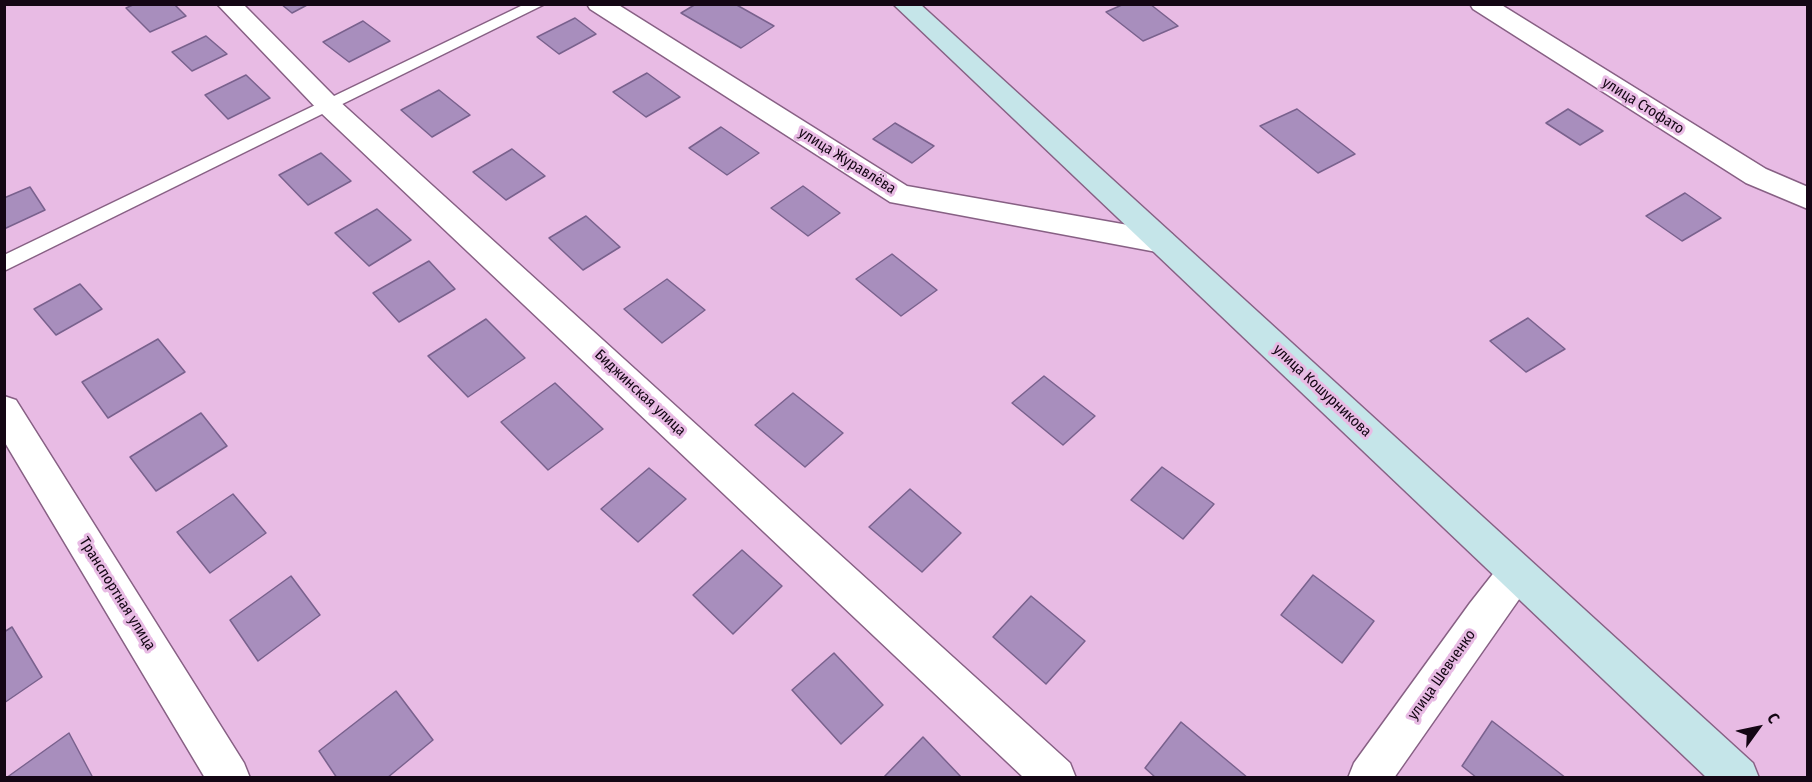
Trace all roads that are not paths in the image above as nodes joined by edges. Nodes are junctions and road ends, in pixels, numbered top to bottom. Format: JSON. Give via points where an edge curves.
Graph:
{"nodes":[{"id":1,"x":229,"y":4,"type":"edge"},
{"id":2,"x":538,"y":4,"type":"edge"},
{"id":3,"x":598,"y":4,"type":"edge"},
{"id":4,"x":905,"y":4,"type":"edge"},
{"id":5,"x":1482,"y":4,"type":"edge"},
{"id":6,"x":329,"y":106,"type":"junction"},
{"id":7,"x":1808,"y":199,"type":"edge"},
{"id":8,"x":1162,"y":242,"type":"junction"},
{"id":9,"x":4,"y":264,"type":"edge"},
{"id":10,"x":4,"y":410,"type":"edge"},
{"id":11,"x":1516,"y":573,"type":"junction"},
{"id":12,"x":230,"y":777,"type":"edge"},
{"id":13,"x":1055,"y":777,"type":"edge"},
{"id":14,"x":1369,"y":777,"type":"edge"},
{"id":15,"x":1738,"y":777,"type":"edge"}],
"edges":[{"from":1,"to":6,"type":"street","name":"Биджинская улица"},
{"from":2,"to":6,"type":"lane"},
{"from":3,"to":8,"type":"street","name":"улица Журавлёва","via":[[900,195]]},
{"from":4,"to":8,"type":"main road","name":"улица Кошурникова"},
{"from":5,"to":7,"type":"street","name":"улица Стофато","via":[[1756,176]]},
{"from":6,"to":9,"type":"lane"},
{"from":6,"to":13,"type":"street","name":"Биджинская улица"},
{"from":8,"to":11,"type":"main road","name":"улица Кошурникова"},
{"from":10,"to":12,"type":"street","name":"Транспортная улица"},
{"from":11,"to":14,"type":"street","name":"улица Шевченко"},
{"from":11,"to":15,"type":"main road","name":"улица Кошурникова"}]}
